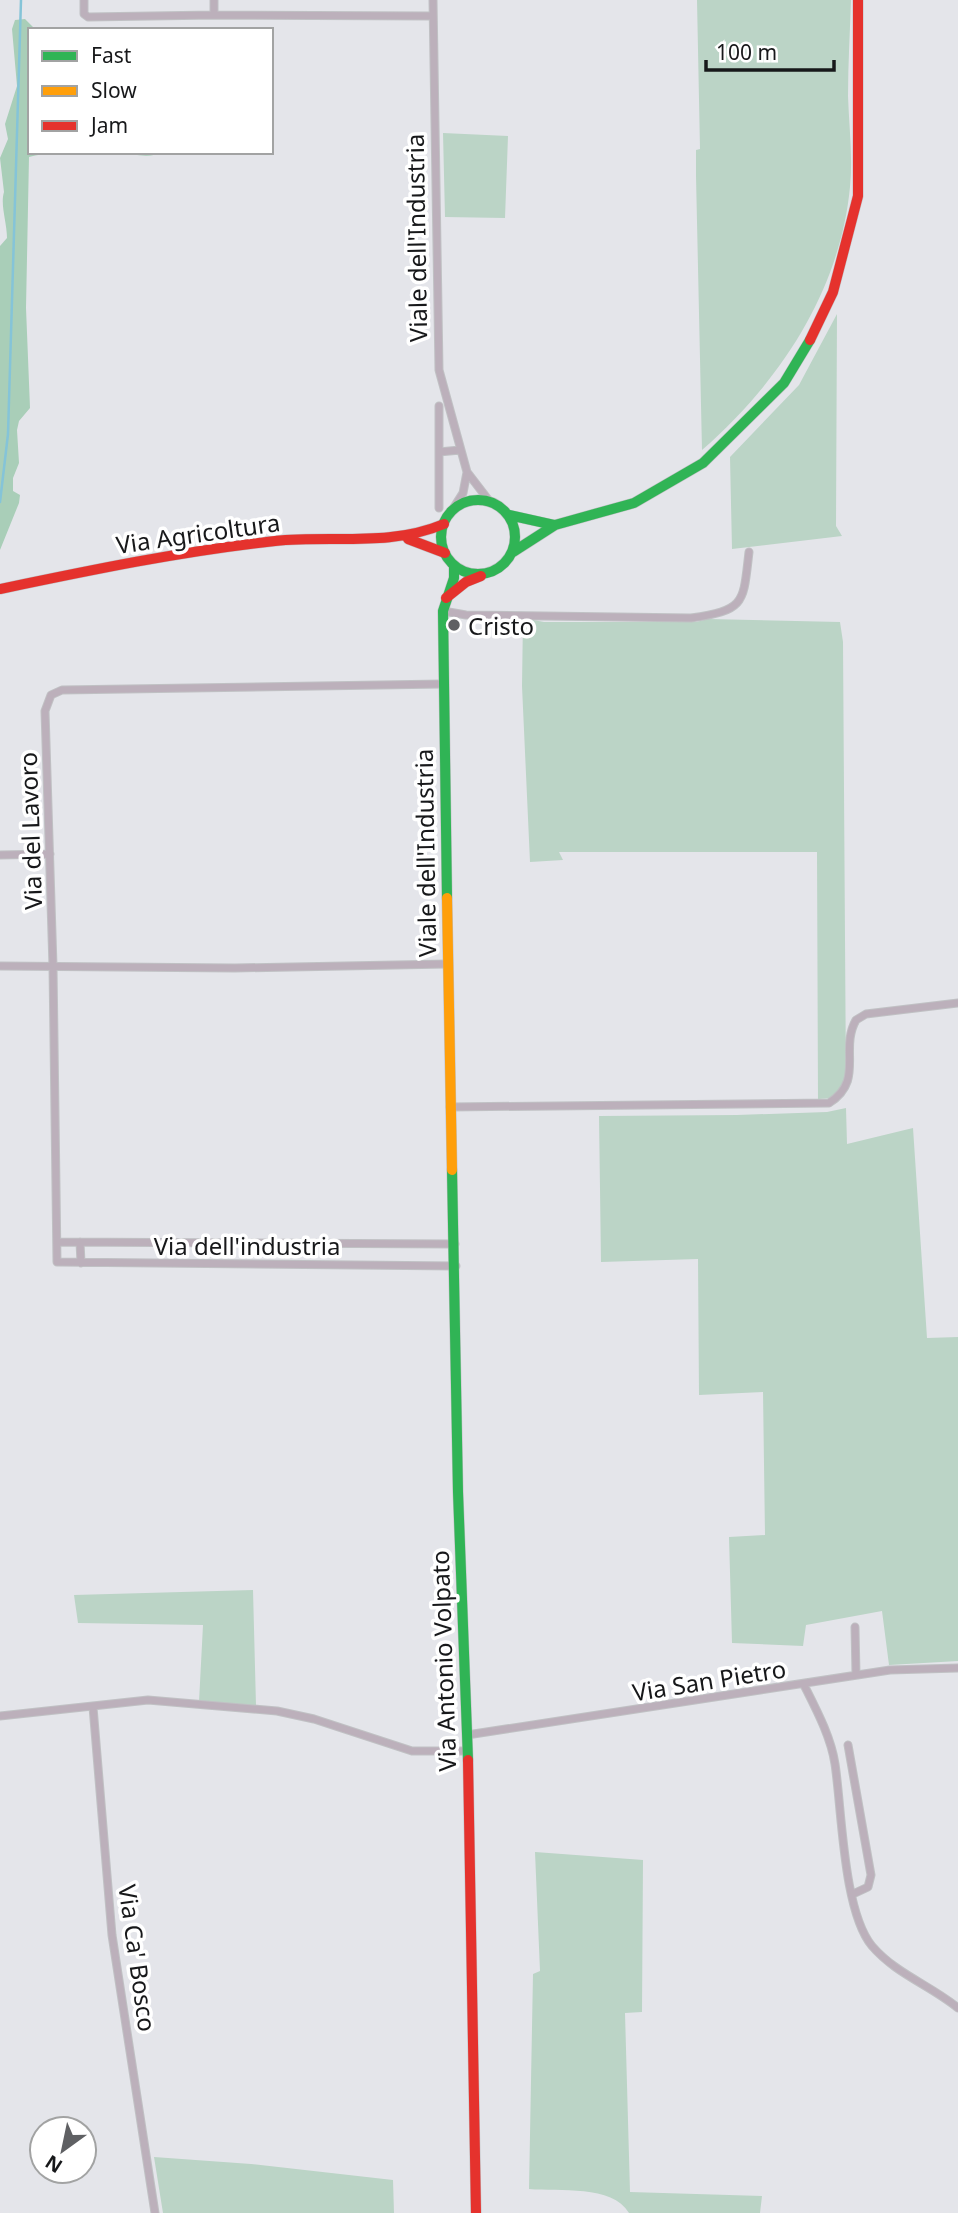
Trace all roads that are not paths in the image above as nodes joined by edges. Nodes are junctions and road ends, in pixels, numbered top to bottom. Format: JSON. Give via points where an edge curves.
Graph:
{"nodes":[{"id":1,"x":84,"y":0,"type":"edge"},
{"id":2,"x":214,"y":0,"type":"edge"},
{"id":3,"x":433,"y":0,"type":"edge"},
{"id":4,"x":858,"y":0,"type":"edge"},
{"id":5,"x":214,"y":15,"type":"junction"},
{"id":6,"x":432,"y":16,"type":"junction"},
{"id":7,"x":439,"y":406,"type":"dead end"},
{"id":8,"x":460,"y":450,"type":"junction"},
{"id":9,"x":439,"y":452,"type":"junction"},
{"id":10,"x":467,"y":472,"type":"junction"},
{"id":11,"x":490,"y":502,"type":"junction"},
{"id":12,"x":439,"y":508,"type":"dead end"},
{"id":13,"x":451,"y":512,"type":"junction"},
{"id":14,"x":509,"y":515,"type":"junction"},
{"id":15,"x":443,"y":524,"type":"junction"},
{"id":16,"x":555,"y":525,"type":"junction"},
{"id":17,"x":404,"y":538,"type":"junction"},
{"id":18,"x":513,"y":552,"type":"junction"},
{"id":19,"x":749,"y":552,"type":"dead end"},
{"id":20,"x":444,"y":553,"type":"junction"},
{"id":21,"x":453,"y":565,"type":"junction"},
{"id":22,"x":493,"y":572,"type":"junction"},
{"id":23,"x":0,"y":589,"type":"edge"},
{"id":24,"x":446,"y":598,"type":"junction"},
{"id":25,"x":443,"y":611,"type":"junction"},
{"id":26,"x":443,"y":684,"type":"junction"},
{"id":27,"x":50,"y":854,"type":"junction"},
{"id":28,"x":0,"y":855,"type":"edge"},
{"id":29,"x":447,"y":964,"type":"junction"},
{"id":30,"x":0,"y":965,"type":"edge"},
{"id":31,"x":53,"y":966,"type":"junction"},
{"id":32,"x":958,"y":1003,"type":"edge"},
{"id":33,"x":450,"y":1107,"type":"junction"},
{"id":34,"x":57,"y":1242,"type":"junction"},
{"id":35,"x":80,"y":1242,"type":"junction"},
{"id":36,"x":456,"y":1244,"type":"junction"},
{"id":37,"x":81,"y":1263,"type":"junction"},
{"id":38,"x":456,"y":1266,"type":"junction"},
{"id":39,"x":856,"y":1629,"type":"dead end"},
{"id":40,"x":958,"y":1668,"type":"edge"},
{"id":41,"x":856,"y":1675,"type":"junction"},
{"id":42,"x":804,"y":1685,"type":"junction"},
{"id":43,"x":93,"y":1707,"type":"junction"},
{"id":44,"x":0,"y":1716,"type":"edge"},
{"id":45,"x":467,"y":1735,"type":"junction"},
{"id":46,"x":848,"y":1745,"type":"dead end"},
{"id":47,"x":467,"y":1751,"type":"junction"},
{"id":48,"x":853,"y":1894,"type":"junction"},
{"id":49,"x":958,"y":2008,"type":"edge"},
{"id":50,"x":155,"y":2213,"type":"edge"},
{"id":51,"x":476,"y":2213,"type":"edge"}],
"edges":[{"from":1,"to":5,"type":"street","via":[[88,17]]},
{"from":2,"to":5,"type":"street"},
{"from":3,"to":6,"type":"street","name":"Viale dell'Industria"},
{"from":4,"to":16,"type":"street","via":[[858,197],[833,292],[810,341],[784,383],[702,463],[634,503]]},
{"from":5,"to":6,"type":"street"},
{"from":6,"to":8,"type":"street","name":"Viale dell'Industria","via":[[439,370]]},
{"from":7,"to":9,"type":"street"},
{"from":8,"to":9,"type":"street"},
{"from":8,"to":10,"type":"street","name":"Viale dell'Industria"},
{"from":9,"to":12,"type":"street"},
{"from":10,"to":11,"type":"street","name":"Viale dell'Industria"},
{"from":10,"to":13,"type":"street","via":[[463,494]]},
{"from":11,"to":13,"type":"street","via":[[469,501]]},
{"from":11,"to":14,"type":"street","name":"Viale dell'Industria"},
{"from":13,"to":15,"type":"street"},
{"from":14,"to":16,"type":"street"},
{"from":14,"to":18,"type":"street","via":[[516,533]]},
{"from":15,"to":17,"type":"street","name":"Via Agricoltura"},
{"from":15,"to":20,"type":"street"},
{"from":16,"to":18,"type":"street"},
{"from":17,"to":20,"type":"street","name":"Via Agricoltura"},
{"from":17,"to":23,"type":"street","name":"Via Agricoltura","via":[[279,541],[135,561]]},
{"from":18,"to":22,"type":"street"},
{"from":19,"to":25,"type":"street","via":[[745,591],[739,603],[714,615],[466,615]]},
{"from":20,"to":21,"type":"street"},
{"from":21,"to":22,"type":"street","via":[[472,574]]},
{"from":21,"to":24,"type":"street","name":"Viale dell'Industria","via":[[454,578]]},
{"from":22,"to":24,"type":"street","via":[[466,582]]},
{"from":24,"to":25,"type":"street","name":"Viale dell'Industria"},
{"from":25,"to":26,"type":"street","name":"Viale dell'Industria"},
{"from":26,"to":27,"type":"street","name":"Via del Lavoro","via":[[62,690],[51,695],[45,712]]},
{"from":26,"to":29,"type":"street","name":"Viale dell'Industria"},
{"from":27,"to":28,"type":"street"},
{"from":27,"to":31,"type":"street","name":"Via del Lavoro"},
{"from":29,"to":31,"type":"street"},
{"from":29,"to":33,"type":"street","name":"Viale dell'Industria"},
{"from":30,"to":31,"type":"street"},
{"from":31,"to":34,"type":"street"},
{"from":32,"to":33,"type":"street","via":[[866,1014],[856,1020],[846,1088],[829,1103]]},
{"from":33,"to":36,"type":"street","name":"Via Antonio Volpato"},
{"from":34,"to":35,"type":"street","name":"Via dell'industria"},
{"from":34,"to":37,"type":"street","name":"Via dell'industria","via":[[57,1262]]},
{"from":35,"to":36,"type":"street","name":"Via dell'industria"},
{"from":35,"to":37,"type":"street"},
{"from":36,"to":38,"type":"street","name":"Via Antonio Volpato"},
{"from":37,"to":38,"type":"street","name":"Via dell'industria"},
{"from":38,"to":45,"type":"street","name":"Via Antonio Volpato"},
{"from":39,"to":41,"type":"street"},
{"from":40,"to":41,"type":"street","name":"Via San Pietro"},
{"from":41,"to":42,"type":"street","name":"Via San Pietro"},
{"from":42,"to":45,"type":"street","name":"Via San Pietro"},
{"from":42,"to":48,"type":"street","via":[[835,1761]]},
{"from":43,"to":44,"type":"street"},
{"from":43,"to":47,"type":"street","via":[[148,1700],[277,1711],[412,1751]]},
{"from":43,"to":50,"type":"street","name":"Via Ca' Bosco","via":[[112,1935]]},
{"from":45,"to":47,"type":"street","name":"Via Antonio Volpato"},
{"from":46,"to":48,"type":"street","via":[[872,1875],[868,1887]]},
{"from":47,"to":51,"type":"street","name":"Via Antonio Volpato"},
{"from":48,"to":49,"type":"street","via":[[869,1943],[898,1970]]}]}
